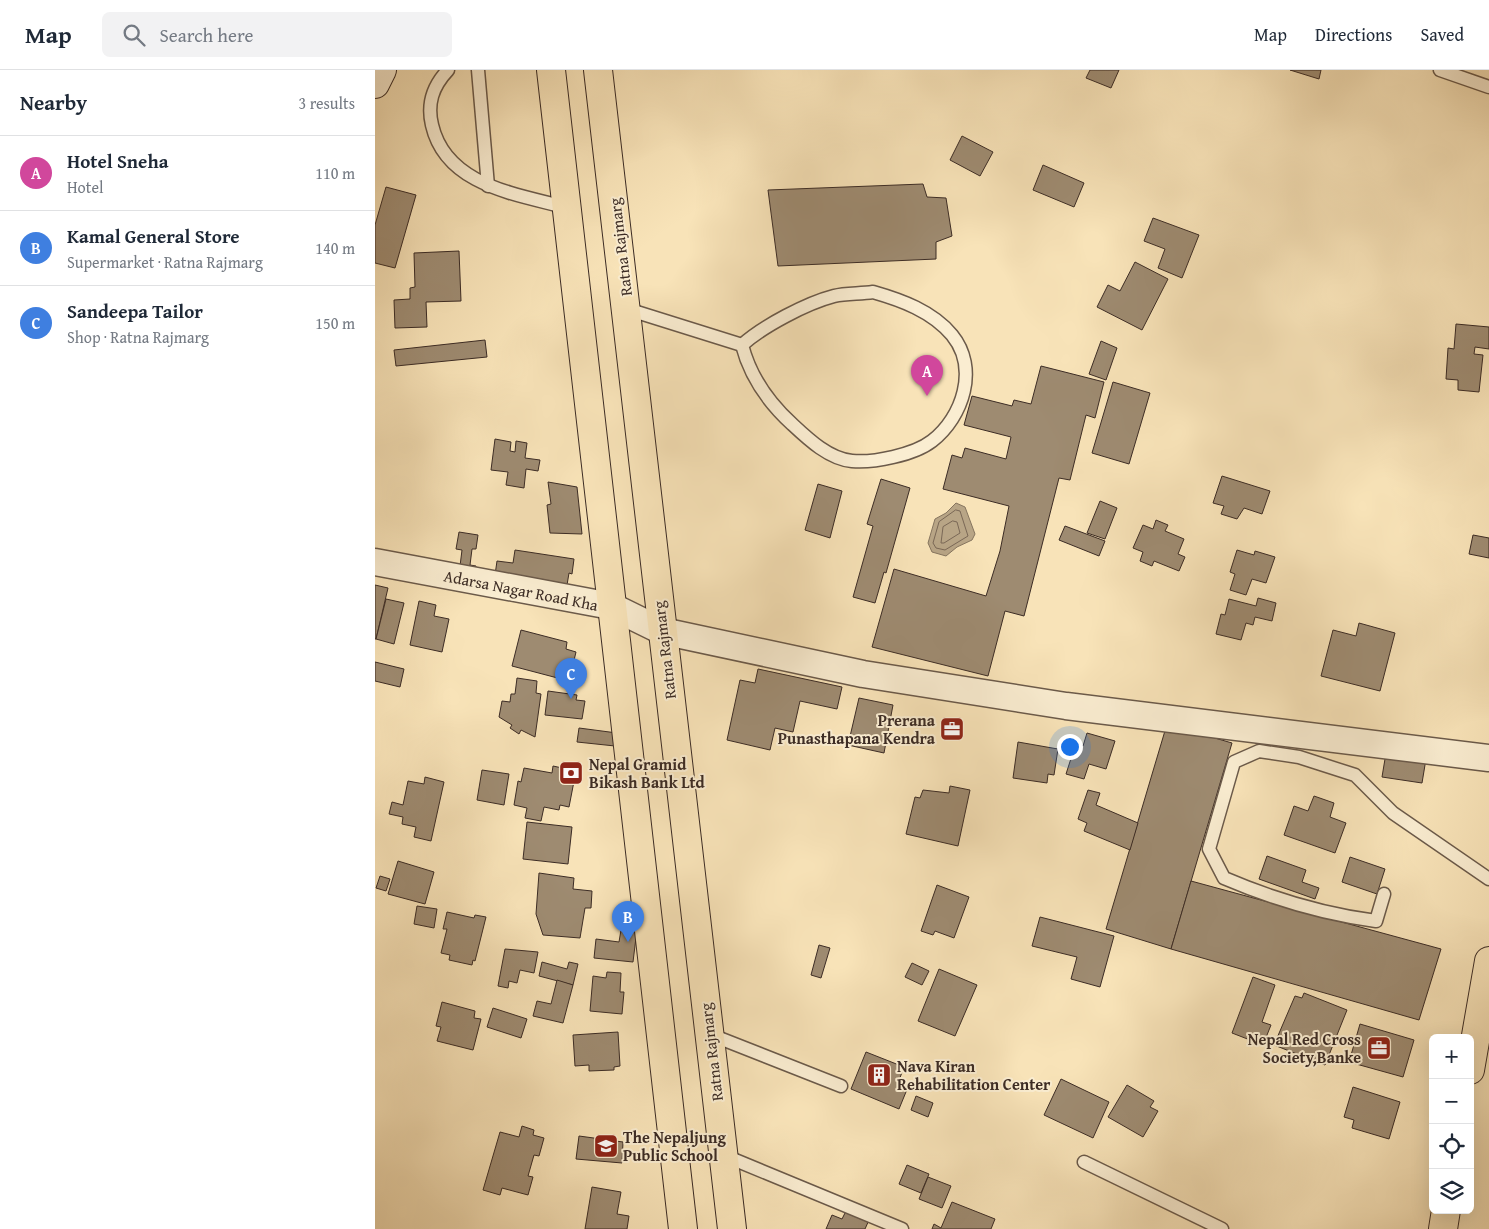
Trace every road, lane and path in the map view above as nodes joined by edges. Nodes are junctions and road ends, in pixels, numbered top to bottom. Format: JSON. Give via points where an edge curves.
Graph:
{"nodes":[{"id":1,"x":382,"y":70,"type":"edge"},
{"id":2,"x":448,"y":70,"type":"edge"},
{"id":3,"x":478,"y":70,"type":"edge"},
{"id":4,"x":551,"y":70,"type":"edge"},
{"id":5,"x":598,"y":70,"type":"edge"},
{"id":6,"x":1440,"y":70,"type":"edge"},
{"id":7,"x":375,"y":84,"type":"edge"},
{"id":8,"x":1489,"y":87,"type":"edge"},
{"id":9,"x":488,"y":186,"type":"junction"},
{"id":10,"x":568,"y":208,"type":"junction"},
{"id":11,"x":627,"y":309,"type":"junction"},
{"id":12,"x":742,"y":345,"type":"junction"},
{"id":13,"x":375,"y":562,"type":"edge"},
{"id":14,"x":611,"y":606,"type":"junction"},
{"id":15,"x":662,"y":631,"type":"junction"},
{"id":16,"x":1489,"y":758,"type":"edge"},
{"id":17,"x":1489,"y":878,"type":"edge"},
{"id":18,"x":1384,"y":894,"type":"dead end"},
{"id":19,"x":1489,"y":961,"type":"edge"},
{"id":20,"x":709,"y":1034,"type":"junction"},
{"id":21,"x":1474,"y":1047,"type":"edge"},
{"id":22,"x":841,"y":1086,"type":"dead end"},
{"id":23,"x":723,"y":1155,"type":"junction"},
{"id":24,"x":1084,"y":1162,"type":"dead end"},
{"id":25,"x":1445,"y":1214,"type":"edge"},
{"id":26,"x":683,"y":1229,"type":"edge"},
{"id":27,"x":732,"y":1229,"type":"edge"},
{"id":28,"x":902,"y":1229,"type":"edge"},
{"id":29,"x":1222,"y":1229,"type":"edge"},
{"id":30,"x":1443,"y":1229,"type":"edge"}],
"edges":[{"from":1,"to":7,"type":"street"},
{"from":2,"to":9,"type":"lane","via":[[439,80],[428,108],[435,139],[457,168]]},
{"from":3,"to":9,"type":"lane"},
{"from":4,"to":10,"type":"main road"},
{"from":5,"to":11,"type":"main road","name":"Ratna Rajmarg"},
{"from":6,"to":8,"type":"lane"},
{"from":9,"to":10,"type":"lane"},
{"from":10,"to":14,"type":"main road"},
{"from":11,"to":12,"type":"lane"},
{"from":11,"to":15,"type":"main road","name":"Ratna Rajmarg"},
{"from":12,"to":12,"type":"lane","via":[[782,318],[834,296],[873,292],[919,308],[952,335],[966,364],[962,400],[956,414],[932,442],[892,458],[851,461],[812,443],[773,407],[746,360]]},
{"from":13,"to":14,"type":"street","name":"Adarsa Nagar Road Kha"},
{"from":14,"to":15,"type":"street","name":"Adarsa Nagar Road Kha"},
{"from":14,"to":26,"type":"main road"},
{"from":15,"to":16,"type":"street","name":"Adarsa Nagar Road Kha","via":[[863,674],[1066,706]]},
{"from":15,"to":20,"type":"main road","name":"Ratna Rajmarg"},
{"from":17,"to":18,"type":"lane","via":[[1393,813],[1355,775],[1299,757],[1259,752],[1234,762],[1209,849],[1224,878],[1268,897],[1344,917],[1376,921]]},
{"from":19,"to":21,"type":"main road"},
{"from":20,"to":22,"type":"lane"},
{"from":20,"to":23,"type":"main road","name":"Ratna Rajmarg"},
{"from":23,"to":27,"type":"main road","name":"Ratna Rajmarg"},
{"from":23,"to":28,"type":"lane"},
{"from":24,"to":29,"type":"lane"},
{"from":25,"to":30,"type":"main road"}]}
